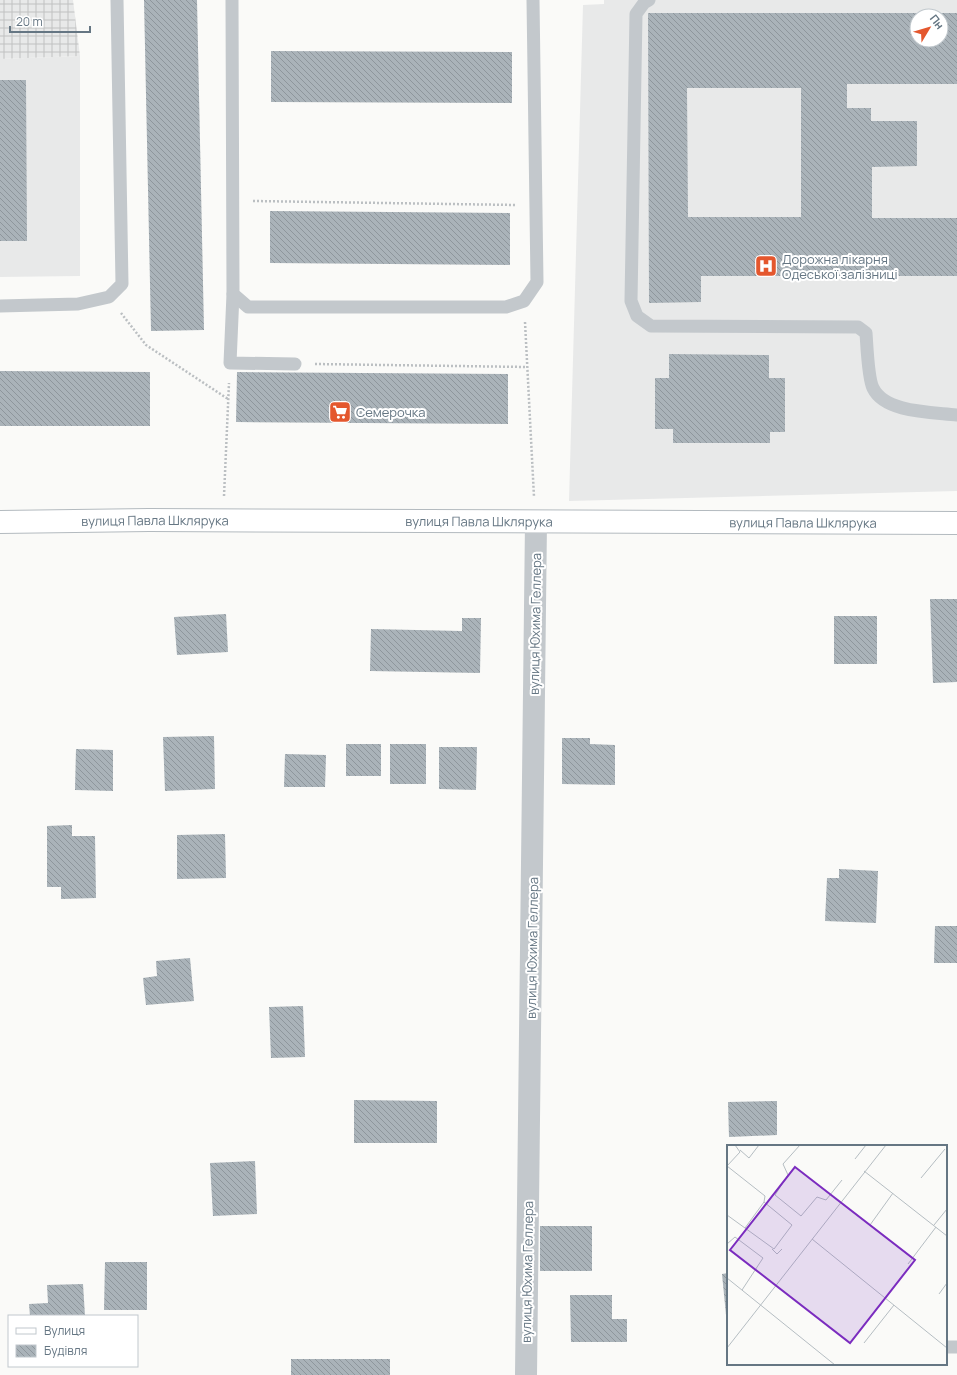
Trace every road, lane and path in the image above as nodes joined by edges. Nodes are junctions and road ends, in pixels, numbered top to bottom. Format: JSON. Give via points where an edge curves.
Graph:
{"nodes":[{"id":1,"x":117,"y":0,"type":"edge"},
{"id":2,"x":232,"y":0,"type":"edge"},
{"id":3,"x":533,"y":0,"type":"edge"},
{"id":4,"x":649,"y":0,"type":"edge"},
{"id":5,"x":232,"y":200,"type":"junction"},
{"id":6,"x":536,"y":205,"type":"junction"},
{"id":7,"x":233,"y":294,"type":"junction"},
{"id":8,"x":109,"y":297,"type":"junction"},
{"id":9,"x":524,"y":301,"type":"junction"},
{"id":10,"x":0,"y":306,"type":"edge"},
{"id":11,"x":230,"y":363,"type":"junction"},
{"id":12,"x":295,"y":364,"type":"joint"},
{"id":13,"x":527,"y":367,"type":"junction"},
{"id":14,"x":228,"y":399,"type":"junction"},
{"id":15,"x":957,"y":415,"type":"edge"},
{"id":16,"x":223,"y":520,"type":"junction"},
{"id":17,"x":0,"y":522,"type":"edge"},
{"id":18,"x":536,"y":522,"type":"junction"},
{"id":19,"x":957,"y":523,"type":"edge"},
{"id":20,"x":526,"y":1375,"type":"edge"}],
"edges":[{"from":1,"to":8,"type":"lane","via":[[122,284]]},
{"from":2,"to":5,"type":"lane"},
{"from":3,"to":6,"type":"lane"},
{"from":4,"to":15,"type":"lane","via":[[636,14],[631,301],[637,316],[651,326],[858,327],[866,333],[873,387],[880,399],[893,406]]},
{"from":5,"to":6,"type":"path"},
{"from":5,"to":7,"type":"lane"},
{"from":6,"to":9,"type":"lane","via":[[537,282]]},
{"from":7,"to":9,"type":"lane","via":[[248,307],[506,306]]},
{"from":7,"to":11,"type":"lane"},
{"from":8,"to":10,"type":"lane","via":[[78,304]]},
{"from":8,"to":14,"type":"path","via":[[146,345]]},
{"from":9,"to":13,"type":"path"},
{"from":11,"to":12,"type":"lane"},
{"from":11,"to":14,"type":"path"},
{"from":12,"to":13,"type":"path"},
{"from":13,"to":18,"type":"path"},
{"from":14,"to":16,"type":"path"},
{"from":16,"to":17,"type":"street","name":"вулиця Павла Шклярука"},
{"from":16,"to":18,"type":"street","name":"вулиця Павла Шклярука"},
{"from":18,"to":19,"type":"street","name":"вулиця Павла Шклярука"},
{"from":18,"to":20,"type":"street","name":"вулиця Юхима Геллера"}]}
